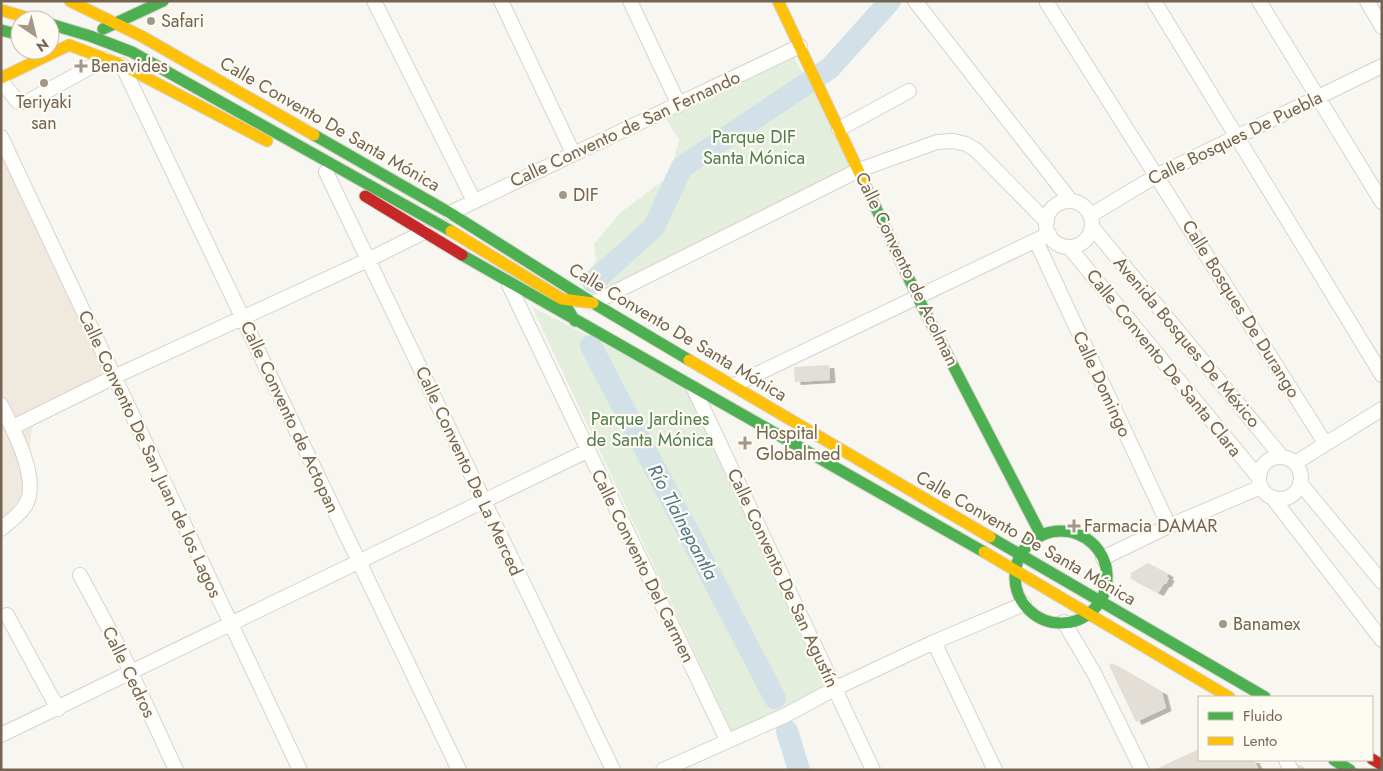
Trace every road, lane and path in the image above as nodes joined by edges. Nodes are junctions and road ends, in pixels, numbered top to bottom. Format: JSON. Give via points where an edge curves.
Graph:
{"nodes":[{"id":1,"x":70,"y":1,"type":"edge"},
{"id":2,"x":87,"y":1,"type":"edge"},
{"id":3,"x":163,"y":1,"type":"edge"},
{"id":4,"x":374,"y":1,"type":"edge"},
{"id":5,"x":501,"y":1,"type":"edge"},
{"id":6,"x":630,"y":1,"type":"edge"},
{"id":7,"x":778,"y":1,"type":"edge"},
{"id":8,"x":915,"y":1,"type":"edge"},
{"id":9,"x":1154,"y":1,"type":"edge"},
{"id":10,"x":1259,"y":1,"type":"edge"},
{"id":11,"x":1367,"y":1,"type":"edge"},
{"id":12,"x":1047,"y":3,"type":"dead end"},
{"id":13,"x":92,"y":12,"type":"junction"},
{"id":14,"x":115,"y":23,"type":"junction"},
{"id":15,"x":60,"y":27,"type":"edge"},
{"id":16,"x":1382,"y":27,"type":"edge"},
{"id":17,"x":60,"y":43,"type":"edge"},
{"id":18,"x":69,"y":45,"type":"junction"},
{"id":19,"x":800,"y":46,"type":"junction"},
{"id":20,"x":105,"y":59,"type":"junction"},
{"id":21,"x":122,"y":65,"type":"junction"},
{"id":22,"x":1382,"y":66,"type":"edge"},
{"id":23,"x":1,"y":80,"type":"edge"},
{"id":24,"x":909,"y":91,"type":"dead end"},
{"id":25,"x":1317,"y":97,"type":"junction"},
{"id":26,"x":679,"y":105,"type":"junction"},
{"id":27,"x":839,"y":129,"type":"junction"},
{"id":28,"x":1235,"y":137,"type":"junction"},
{"id":29,"x":1,"y":138,"type":"edge"},
{"id":30,"x":573,"y":154,"type":"junction"},
{"id":31,"x":859,"y":170,"type":"junction"},
{"id":32,"x":326,"y":172,"type":"junction"},
{"id":33,"x":1156,"y":176,"type":"junction"},
{"id":34,"x":474,"y":201,"type":"junction"},
{"id":35,"x":1071,"y":201,"type":"junction"},
{"id":36,"x":1382,"y":202,"type":"edge"},
{"id":37,"x":450,"y":213,"type":"junction"},
{"id":38,"x":1091,"y":221,"type":"junction"},
{"id":39,"x":1048,"y":228,"type":"junction"},
{"id":40,"x":424,"y":232,"type":"junction"},
{"id":41,"x":1036,"y":241,"type":"junction"},
{"id":42,"x":1069,"y":247,"type":"junction"},
{"id":43,"x":370,"y":259,"type":"junction"},
{"id":44,"x":508,"y":283,"type":"junction"},
{"id":45,"x":918,"y":298,"type":"junction"},
{"id":46,"x":562,"y":299,"type":"junction"},
{"id":47,"x":593,"y":303,"type":"junction"},
{"id":48,"x":244,"y":316,"type":"junction"},
{"id":49,"x":575,"y":321,"type":"junction"},
{"id":50,"x":1382,"y":375,"type":"edge"},
{"id":51,"x":114,"y":377,"type":"junction"},
{"id":52,"x":734,"y":385,"type":"junction"},
{"id":53,"x":692,"y":386,"type":"junction"},
{"id":54,"x":1,"y":405,"type":"edge"},
{"id":55,"x":1382,"y":409,"type":"edge"},
{"id":56,"x":12,"y":427,"type":"junction"},
{"id":57,"x":1325,"y":443,"type":"junction"},
{"id":58,"x":587,"y":451,"type":"junction"},
{"id":59,"x":1282,"y":457,"type":"junction"},
{"id":60,"x":1295,"y":463,"type":"junction"},
{"id":61,"x":1260,"y":483,"type":"junction"},
{"id":62,"x":1300,"y":483,"type":"junction"},
{"id":63,"x":1272,"y":497,"type":"junction"},
{"id":64,"x":482,"y":500,"type":"junction"},
{"id":65,"x":1169,"y":526,"type":"junction"},
{"id":66,"x":1,"y":529,"type":"edge"},
{"id":67,"x":1041,"y":535,"type":"junction"},
{"id":68,"x":1020,"y":556,"type":"junction"},
{"id":69,"x":1103,"y":558,"type":"junction"},
{"id":70,"x":357,"y":561,"type":"junction"},
{"id":71,"x":1015,"y":570,"type":"junction"},
{"id":72,"x":80,"y":575,"type":"dead end"},
{"id":73,"x":1382,"y":582,"type":"edge"},
{"id":74,"x":1100,"y":601,"type":"junction"},
{"id":75,"x":1024,"y":604,"type":"junction"},
{"id":76,"x":1088,"y":614,"type":"junction"},
{"id":77,"x":7,"y":615,"type":"dead end"},
{"id":78,"x":1064,"y":622,"type":"junction"},
{"id":79,"x":230,"y":623,"type":"junction"},
{"id":80,"x":1382,"y":640,"type":"edge"},
{"id":81,"x":934,"y":642,"type":"junction"},
{"id":82,"x":131,"y":673,"type":"junction"},
{"id":83,"x":836,"y":688,"type":"junction"},
{"id":84,"x":1227,"y":696,"type":"edge"},
{"id":85,"x":1263,"y":696,"type":"edge"},
{"id":86,"x":58,"y":709,"type":"junction"},
{"id":87,"x":1,"y":735,"type":"edge"},
{"id":88,"x":727,"y":740,"type":"junction"},
{"id":89,"x":1336,"y":761,"type":"edge"},
{"id":90,"x":176,"y":770,"type":"edge"},
{"id":91,"x":300,"y":770,"type":"edge"},
{"id":92,"x":459,"y":770,"type":"edge"},
{"id":93,"x":612,"y":770,"type":"edge"},
{"id":94,"x":663,"y":770,"type":"edge"},
{"id":95,"x":873,"y":770,"type":"edge"},
{"id":96,"x":995,"y":770,"type":"edge"},
{"id":97,"x":1142,"y":770,"type":"edge"},
{"id":98,"x":1350,"y":770,"type":"edge"}],
"edges":[{"from":1,"to":13,"type":"main road","name":"Calle Convento De Santa Mónica"},
{"from":2,"to":13,"type":"main road"},
{"from":3,"to":14,"type":"main road"},
{"from":4,"to":34,"type":"street"},
{"from":5,"to":30,"type":"street"},
{"from":6,"to":26,"type":"street"},
{"from":7,"to":19,"type":"main road","name":"Calle Convento de Acolman"},
{"from":8,"to":35,"type":"street"},
{"from":9,"to":28,"type":"street"},
{"from":10,"to":25,"type":"street"},
{"from":11,"to":16,"type":"street"},
{"from":12,"to":33,"type":"street","name":"Calle Bosques De Durango"},
{"from":13,"to":14,"type":"main road","name":"Calle Convento De Santa Mónica"},
{"from":14,"to":18,"type":"main road"},
{"from":14,"to":37,"type":"main road","name":"Calle Convento De Santa Mónica"},
{"from":15,"to":46,"type":"main road","bridge":true,"via":[[132,52],[441,225]]},
{"from":17,"to":18,"type":"main road","name":"Calle Convento De Santa Mónica"},
{"from":18,"to":20,"type":"main road","name":"Calle Convento De Santa Mónica"},
{"from":18,"to":23,"type":"main road"},
{"from":19,"to":26,"type":"street","name":"Calle Convento de San Fernando"},
{"from":19,"to":27,"type":"main road","name":"Calle Convento de Acolman"},
{"from":20,"to":21,"type":"main road","name":"Calle Convento De Santa Mónica"},
{"from":20,"to":23,"type":"street","via":[[27,102],[18,102]]},
{"from":21,"to":32,"type":"main road","name":"Calle Convento De Santa Mónica"},
{"from":21,"to":48,"type":"street","name":"Calle Convento de Actopan"},
{"from":22,"to":25,"type":"street","name":"Calle Bosques De Puebla"},
{"from":24,"to":27,"type":"street"},
{"from":25,"to":28,"type":"street","name":"Calle Bosques De Puebla"},
{"from":25,"to":36,"type":"street"},
{"from":26,"to":30,"type":"street","name":"Calle Convento de San Fernando"},
{"from":27,"to":31,"type":"main road","name":"Calle Convento de Acolman"},
{"from":28,"to":33,"type":"street","name":"Calle Bosques De Puebla"},
{"from":28,"to":50,"type":"street"},
{"from":29,"to":51,"type":"street","name":"Calle Convento De San Juan de los Lagos"},
{"from":30,"to":34,"type":"street","name":"Calle Convento de San Fernando"},
{"from":31,"to":39,"type":"street","via":[[936,142],[966,144],[976,150]]},
{"from":31,"to":45,"type":"main road","name":"Calle Convento de Acolman"},
{"from":31,"to":47,"type":"street"},
{"from":32,"to":40,"type":"main road","name":"Calle Convento De Santa Mónica"},
{"from":32,"to":43,"type":"street","name":"Calle Convento De La Merced"},
{"from":33,"to":38,"type":"street","name":"Calle Bosques De Puebla"},
{"from":33,"to":57,"type":"street","name":"Calle Bosques De Durango"},
{"from":34,"to":37,"type":"street","name":"Calle Convento de San Fernando"},
{"from":35,"to":38,"type":"street","via":[[1082,204]]},
{"from":35,"to":39,"type":"street","via":[[1054,207]]},
{"from":37,"to":47,"type":"main road","name":"Calle Convento De Santa Mónica"},
{"from":38,"to":42,"type":"street","via":[[1086,240]]},
{"from":38,"to":59,"type":"street","name":"Avenida Bosques De México"},
{"from":39,"to":41,"type":"street"},
{"from":39,"to":42,"type":"street","via":[[1057,244]]},
{"from":40,"to":43,"type":"street"},
{"from":40,"to":44,"type":"main road","name":"Calle Convento De Santa Mónica"},
{"from":41,"to":45,"type":"street"},
{"from":41,"to":65,"type":"street","name":"Calle Domingo"},
{"from":42,"to":61,"type":"street","name":"Calle Convento De Santa Clara"},
{"from":43,"to":48,"type":"street"},
{"from":43,"to":64,"type":"street","name":"Calle Convento De La Merced"},
{"from":44,"to":49,"type":"main road","name":"Calle Convento De Santa Mónica"},
{"from":44,"to":58,"type":"street","name":"Calle Convento Del Carmen"},
{"from":45,"to":52,"type":"street"},
{"from":45,"to":67,"type":"main road","name":"Calle Convento de Acolman"},
{"from":46,"to":47,"type":"main road"},
{"from":46,"to":49,"type":"main road"},
{"from":47,"to":52,"type":"main road","name":"Calle Convento De Santa Mónica"},
{"from":48,"to":51,"type":"street"},
{"from":48,"to":70,"type":"street","name":"Calle Convento de Actopan"},
{"from":49,"to":53,"type":"main road","name":"Calle Convento De Santa Mónica"},
{"from":51,"to":56,"type":"street"},
{"from":51,"to":79,"type":"street","name":"Calle Convento De San Juan de los Lagos"},
{"from":52,"to":68,"type":"main road","name":"Calle Convento De Santa Mónica"},
{"from":53,"to":71,"type":"main road","name":"Calle Convento De Santa Mónica"},
{"from":53,"to":83,"type":"street","name":"Calle Convento De San Agustín"},
{"from":54,"to":56,"type":"street"},
{"from":55,"to":57,"type":"street"},
{"from":56,"to":66,"type":"street","via":[[30,477],[30,496],[20,512]]},
{"from":57,"to":60,"type":"street"},
{"from":58,"to":64,"type":"street"},
{"from":58,"to":88,"type":"street","name":"Calle Convento Del Carmen"},
{"from":59,"to":60,"type":"street"},
{"from":59,"to":61,"type":"street","via":[[1266,462]]},
{"from":60,"to":62,"type":"street","via":[[1300,472]]},
{"from":61,"to":63,"type":"street"},
{"from":61,"to":65,"type":"street"},
{"from":62,"to":63,"type":"street","via":[[1289,496]]},
{"from":62,"to":73,"type":"street"},
{"from":63,"to":80,"type":"street"},
{"from":64,"to":70,"type":"street"},
{"from":64,"to":93,"type":"street","name":"Calle Convento De La Merced"},
{"from":65,"to":69,"type":"street"},
{"from":67,"to":68,"type":"main road","via":[[1032,540]]},
{"from":67,"to":69,"type":"main road","via":[[1061,530],[1072,532],[1090,541]]},
{"from":68,"to":71,"type":"main road"},
{"from":68,"to":74,"type":"main road","name":"Calle Convento De Santa Mónica"},
{"from":69,"to":74,"type":"main road","via":[[1107,580]]},
{"from":70,"to":79,"type":"street"},
{"from":70,"to":92,"type":"street","name":"Calle Convento de Actopan"},
{"from":71,"to":75,"type":"main road","via":[[1016,590]]},
{"from":71,"to":76,"type":"main road","name":"Calle Convento De Santa Mónica"},
{"from":72,"to":82,"type":"street","name":"Calle Cedros"},
{"from":74,"to":76,"type":"main road"},
{"from":74,"to":85,"type":"main road","name":"Calle Convento De Santa Mónica"},
{"from":75,"to":78,"type":"main road","via":[[1040,618]]},
{"from":75,"to":81,"type":"street"},
{"from":76,"to":78,"type":"main road"},
{"from":76,"to":84,"type":"main road","name":"Calle Convento De Santa Mónica"},
{"from":77,"to":86,"type":"street"},
{"from":78,"to":97,"type":"street","via":[[1094,673]]},
{"from":79,"to":82,"type":"street"},
{"from":79,"to":91,"type":"street","name":"Calle Convento De San Juan de los Lagos"},
{"from":81,"to":83,"type":"street"},
{"from":81,"to":96,"type":"street"},
{"from":82,"to":86,"type":"street"},
{"from":82,"to":90,"type":"street","name":"Calle Cedros"},
{"from":83,"to":88,"type":"street","via":[[782,717]]},
{"from":83,"to":95,"type":"street","name":"Calle Convento De San Agustín"},
{"from":86,"to":87,"type":"street"},
{"from":88,"to":94,"type":"street"},
{"from":89,"to":98,"type":"main road"}]}
